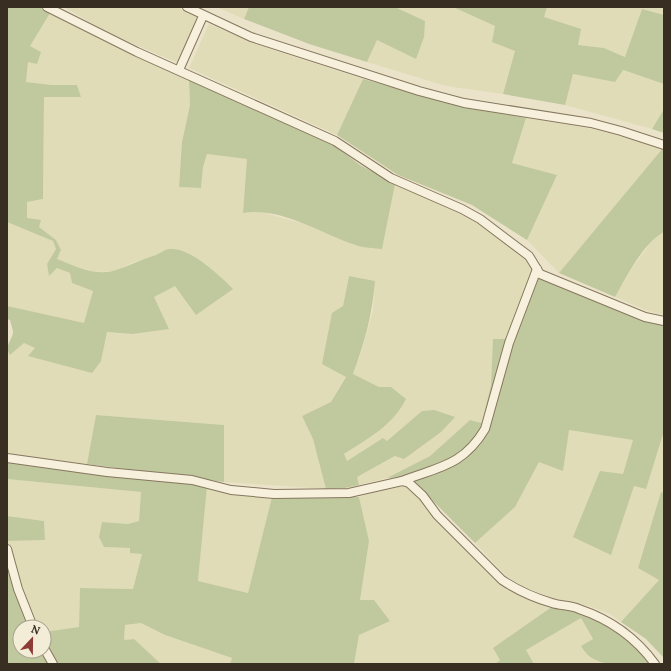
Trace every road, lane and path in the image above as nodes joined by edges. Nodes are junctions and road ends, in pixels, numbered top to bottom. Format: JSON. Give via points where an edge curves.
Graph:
{"nodes":[{"id":1,"x":47,"y":7,"type":"edge"},
{"id":2,"x":187,"y":7,"type":"edge"},
{"id":3,"x":203,"y":16,"type":"junction"},
{"id":4,"x":179,"y":70,"type":"junction"},
{"id":5,"x":664,"y":145,"type":"edge"},
{"id":6,"x":537,"y":269,"type":"junction"},
{"id":7,"x":664,"y":321,"type":"edge"},
{"id":8,"x":7,"y":458,"type":"edge"},
{"id":9,"x":402,"y":481,"type":"junction"},
{"id":10,"x":7,"y":549,"type":"edge"},
{"id":11,"x":30,"y":619,"type":"edge"},
{"id":12,"x":655,"y":664,"type":"edge"}],
"edges":[{"from":1,"to":4,"type":"street"},
{"from":2,"to":3,"type":"street"},
{"from":3,"to":4,"type":"street"},
{"from":3,"to":5,"type":"street","via":[[251,37],[419,91],[464,103],[590,123]]},
{"from":4,"to":6,"type":"street","via":[[335,141],[391,178],[462,209],[500,233],[529,256]]},
{"from":6,"to":7,"type":"street","via":[[540,274],[646,317]]},
{"from":6,"to":9,"type":"street","via":[[509,343],[485,429],[480,437],[452,463]]},
{"from":8,"to":9,"type":"street","via":[[107,472],[192,480],[231,490],[274,494],[349,493]]},
{"from":9,"to":12,"type":"street","via":[[412,485],[437,515],[502,580],[512,587],[554,604],[578,608],[595,615],[626,634]]},
{"from":10,"to":11,"type":"street"}]}
